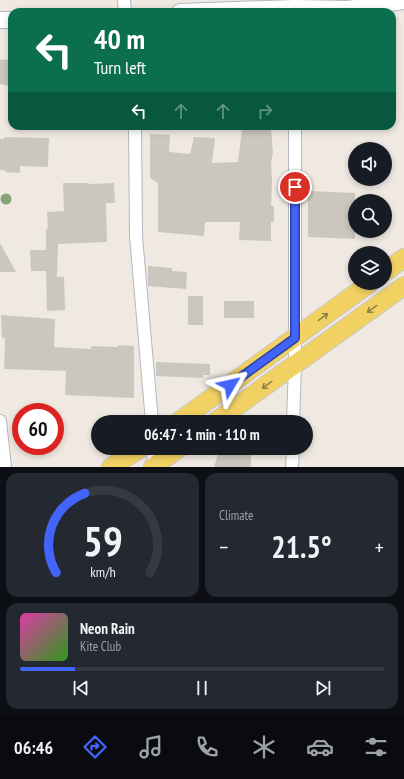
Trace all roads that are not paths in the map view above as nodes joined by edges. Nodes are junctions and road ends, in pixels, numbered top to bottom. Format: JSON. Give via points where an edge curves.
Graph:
{"nodes":[{"id":1,"x":404,"y":1,"type":"edge"},
{"id":2,"x":365,"y":8,"type":"edge"},
{"id":3,"x":135,"y":130,"type":"edge"},
{"id":4,"x":295,"y":130,"type":"edge"},
{"id":5,"x":404,"y":258,"type":"edge"},
{"id":6,"x":392,"y":267,"type":"edge"},
{"id":7,"x":404,"y":286,"type":"edge"},
{"id":8,"x":360,"y":290,"type":"edge"},
{"id":9,"x":295,"y":338,"type":"junction"},
{"id":10,"x":295,"y":365,"type":"junction"},
{"id":11,"x":151,"y":415,"type":"edge"},
{"id":12,"x":188,"y":415,"type":"edge"},
{"id":13,"x":225,"y":415,"type":"edge"},
{"id":14,"x":293,"y":415,"type":"edge"},
{"id":15,"x":0,"y":421,"type":"edge"},
{"id":16,"x":130,"y":455,"type":"edge"},
{"id":17,"x":153,"y":455,"type":"edge"},
{"id":18,"x":169,"y":455,"type":"edge"},
{"id":19,"x":293,"y":455,"type":"edge"},
{"id":20,"x":4,"y":467,"type":"edge"},
{"id":21,"x":111,"y":467,"type":"edge"},
{"id":22,"x":153,"y":467,"type":"edge"},
{"id":23,"x":292,"y":467,"type":"edge"}],
"edges":[{"from":1,"to":2,"type":"street"},
{"from":3,"to":11,"type":"street","via":[[136,236]]},
{"from":4,"to":9,"type":"street"},
{"from":5,"to":6,"type":"main road"},
{"from":7,"to":10,"type":"main road","one_way":true},
{"from":9,"to":8,"type":"main road","one_way":true},
{"from":9,"to":10,"type":"street"},
{"from":9,"to":12,"type":"main road"},
{"from":10,"to":13,"type":"main road","one_way":true},
{"from":10,"to":14,"type":"street"},
{"from":15,"to":20,"type":"street"},
{"from":16,"to":21,"type":"main road"},
{"from":17,"to":22,"type":"street"},
{"from":18,"to":22,"type":"main road"},
{"from":19,"to":23,"type":"street"}]}
